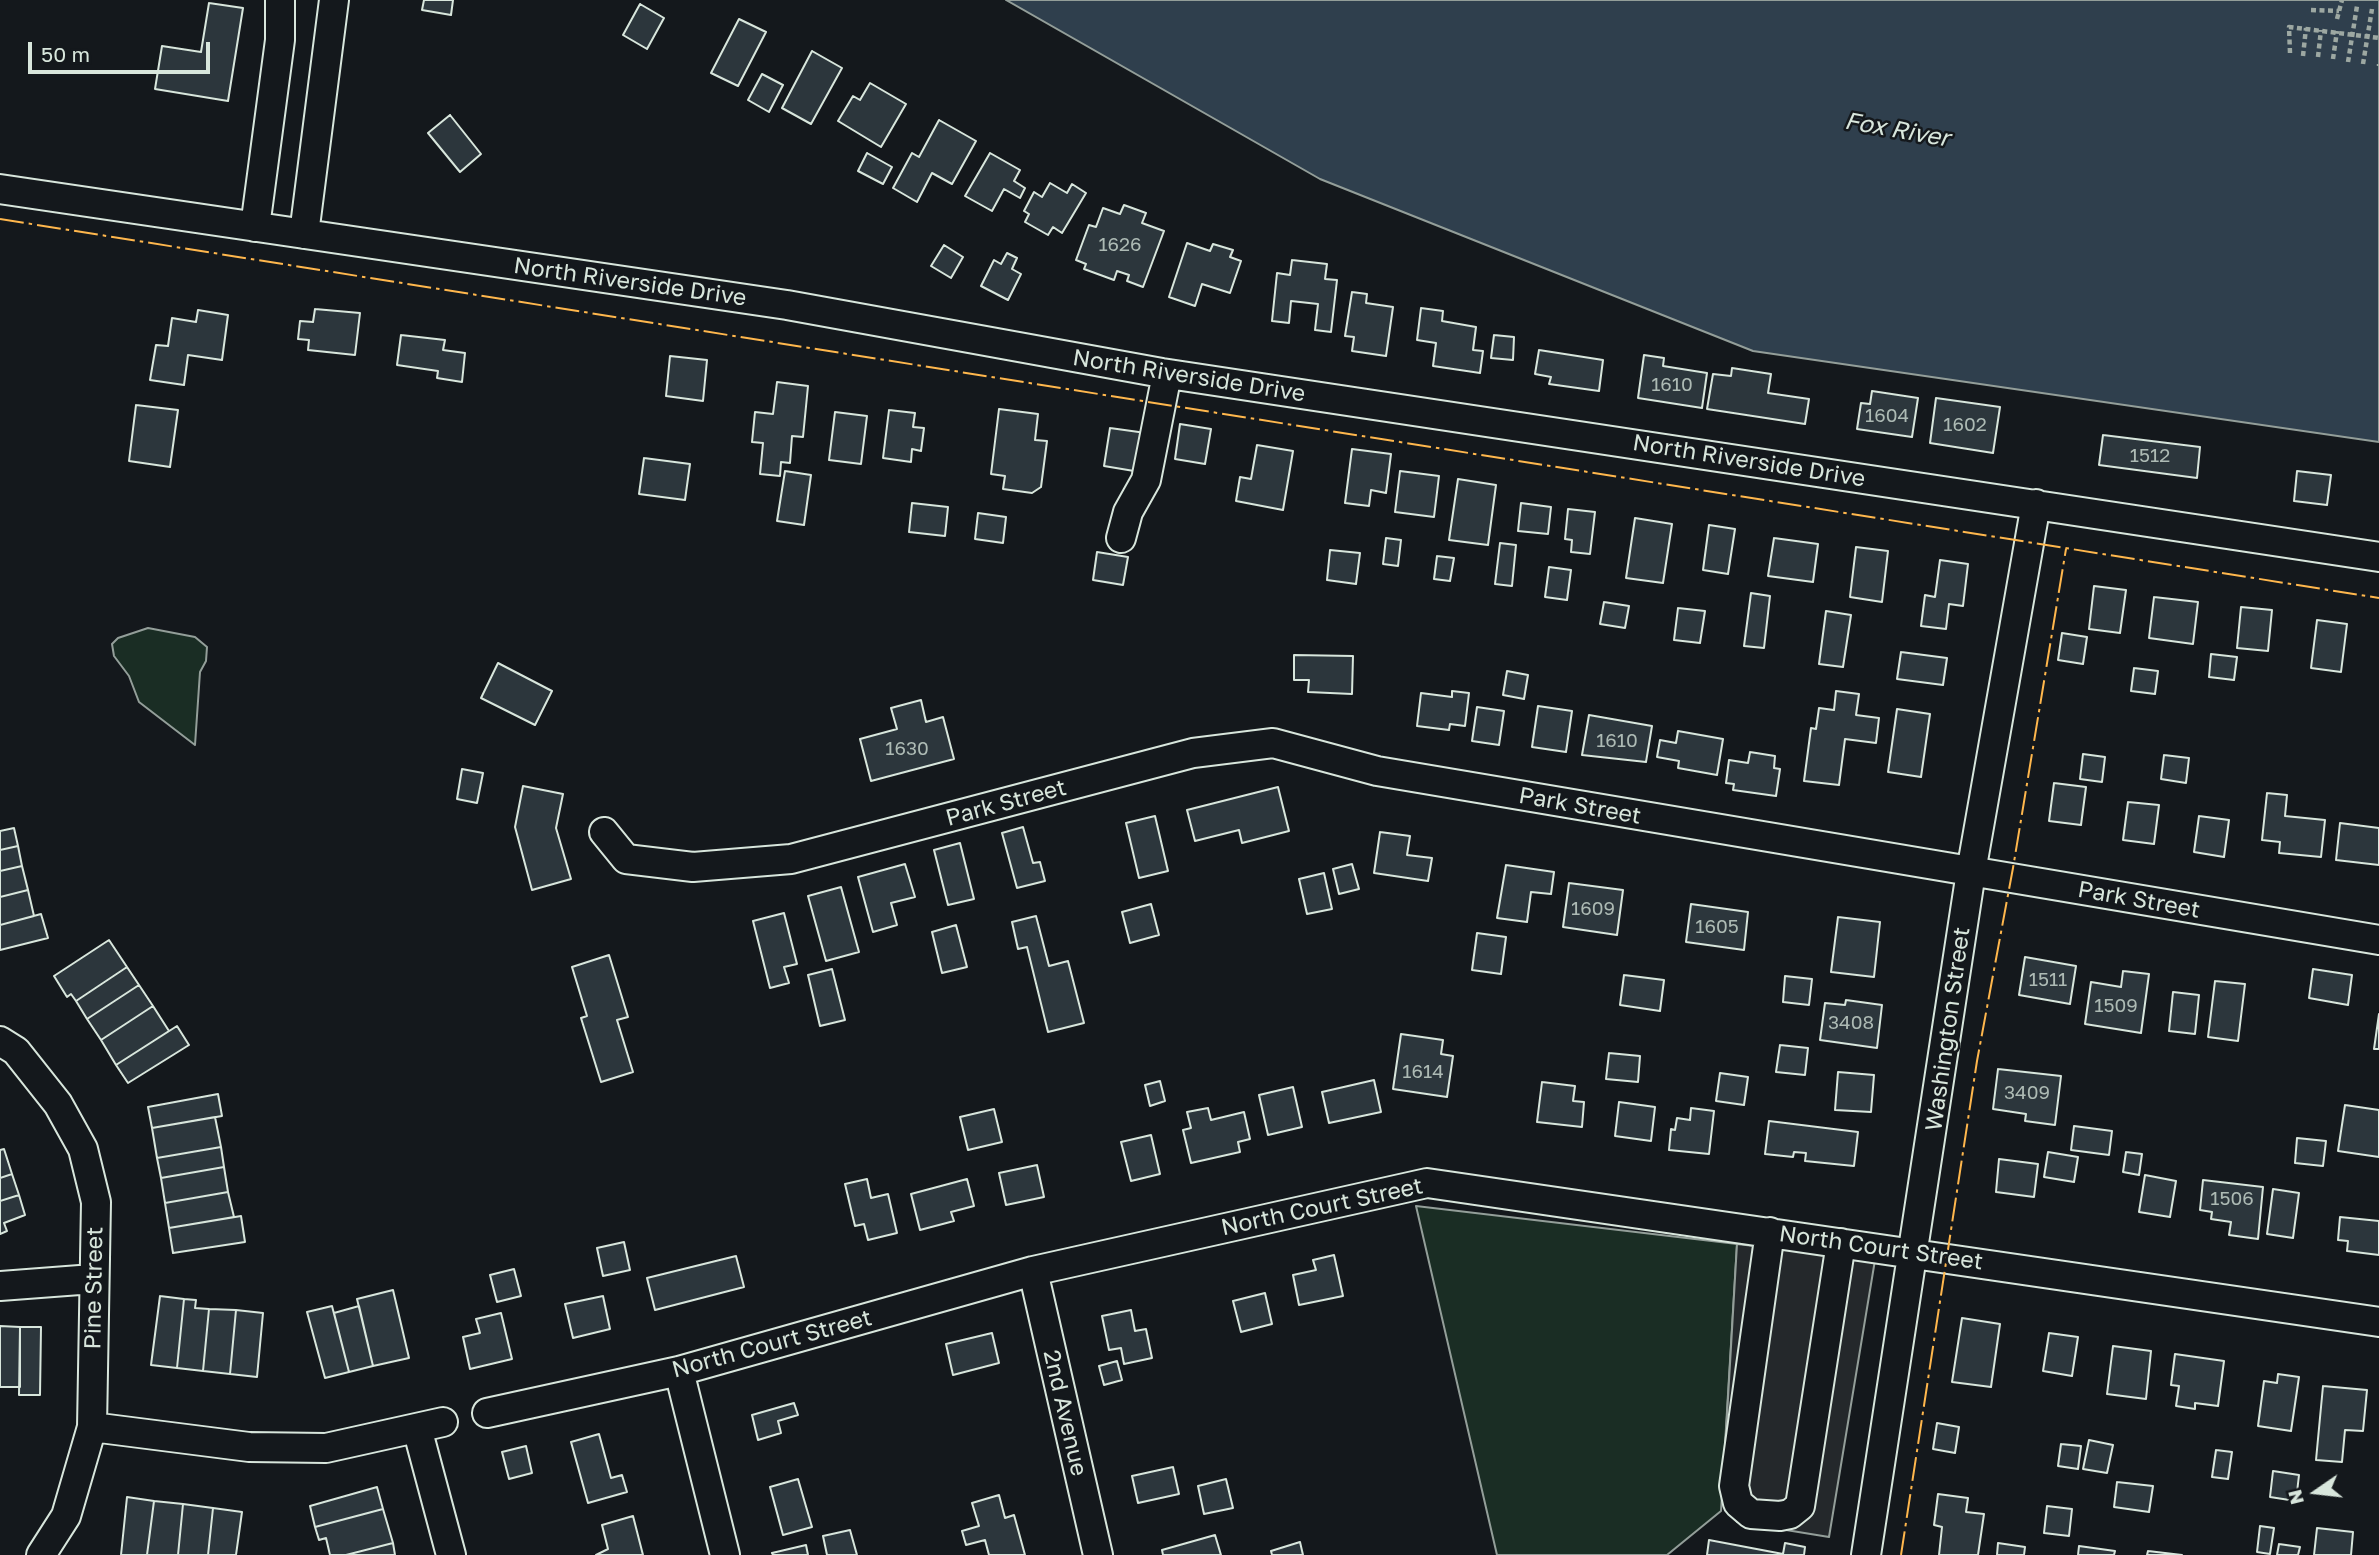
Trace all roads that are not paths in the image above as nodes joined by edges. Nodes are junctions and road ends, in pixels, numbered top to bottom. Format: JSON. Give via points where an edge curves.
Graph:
{"nodes":[{"id":1,"x":280,"y":0,"type":"edge"},
{"id":2,"x":334,"y":0,"type":"edge"},
{"id":3,"x":0,"y":189,"type":"edge"},
{"id":4,"x":255,"y":227,"type":"junction"},
{"id":5,"x":304,"y":234,"type":"junction"},
{"id":6,"x":1167,"y":374,"type":"junction"},
{"id":7,"x":2036,"y":504,"type":"junction"},
{"id":8,"x":1121,"y":538,"type":"dead end"},
{"id":9,"x":2379,"y":556,"type":"edge"},
{"id":10,"x":604,"y":832,"type":"dead end"},
{"id":11,"x":1971,"y":872,"type":"junction"},
{"id":12,"x":2379,"y":940,"type":"edge"},
{"id":13,"x":0,"y":1041,"type":"edge"},
{"id":14,"x":1770,"y":1232,"type":"junction"},
{"id":15,"x":1841,"y":1242,"type":"junction"},
{"id":16,"x":1914,"y":1253,"type":"junction"},
{"id":17,"x":1032,"y":1271,"type":"junction"},
{"id":18,"x":93,"y":1279,"type":"junction"},
{"id":19,"x":0,"y":1286,"type":"edge"},
{"id":20,"x":2379,"y":1322,"type":"edge"},
{"id":21,"x":679,"y":1371,"type":"junction"},
{"id":22,"x":487,"y":1413,"type":"dead end"},
{"id":23,"x":92,"y":1427,"type":"junction"},
{"id":24,"x":41,"y":1555,"type":"edge"},
{"id":25,"x":451,"y":1555,"type":"edge"},
{"id":26,"x":725,"y":1555,"type":"edge"},
{"id":27,"x":1098,"y":1555,"type":"edge"},
{"id":28,"x":1866,"y":1555,"type":"edge"}],
"edges":[{"from":1,"to":4,"type":"street","via":[[280,40]]},
{"from":2,"to":5,"type":"street"},
{"from":3,"to":4,"type":"street","name":"North Riverside Drive"},
{"from":4,"to":5,"type":"street","name":"North Riverside Drive"},
{"from":5,"to":6,"type":"street","name":"North Riverside Drive","via":[[787,304]]},
{"from":6,"to":7,"type":"street","name":"North Riverside Drive"},
{"from":6,"to":8,"type":"street","via":[[1146,480],[1128,512]]},
{"from":7,"to":9,"type":"street","name":"North Riverside Drive"},
{"from":7,"to":11,"type":"street","name":"Washington Street"},
{"from":10,"to":11,"type":"street","name":"Park Street","via":[[626,859],[693,867],[791,859],[1193,753],[1273,743],[1377,771]]},
{"from":11,"to":12,"type":"street","name":"Park Street"},
{"from":11,"to":16,"type":"street","name":"Washington Street"},
{"from":13,"to":18,"type":"street","name":"Pine Street","via":[[16,1051],[58,1104],[83,1149],[96,1202]]},
{"from":14,"to":15,"type":"street","name":"North Court Street"},
{"from":14,"to":15,"type":"street","via":[[1734,1486],[1738,1503],[1751,1514],[1780,1516],[1800,1506]]},
{"from":14,"to":17,"type":"street","name":"North Court Street","via":[[1427,1183]]},
{"from":15,"to":16,"type":"street","name":"North Court Street"},
{"from":16,"to":20,"type":"street","name":"North Court Street"},
{"from":16,"to":28,"type":"street","name":"Washington Street"},
{"from":17,"to":21,"type":"street","name":"North Court Street"},
{"from":17,"to":27,"type":"street","name":"2nd Avenue"},
{"from":18,"to":19,"type":"street"},
{"from":18,"to":23,"type":"street","name":"Pine Street"},
{"from":21,"to":22,"type":"street","name":"North Court Street"},
{"from":21,"to":26,"type":"street"},
{"from":23,"to":24,"type":"street","name":"Pine Street","via":[[66,1516]]},
{"from":23,"to":25,"type":"street","via":[[249,1447],[326,1448],[430,1425]]}]}
